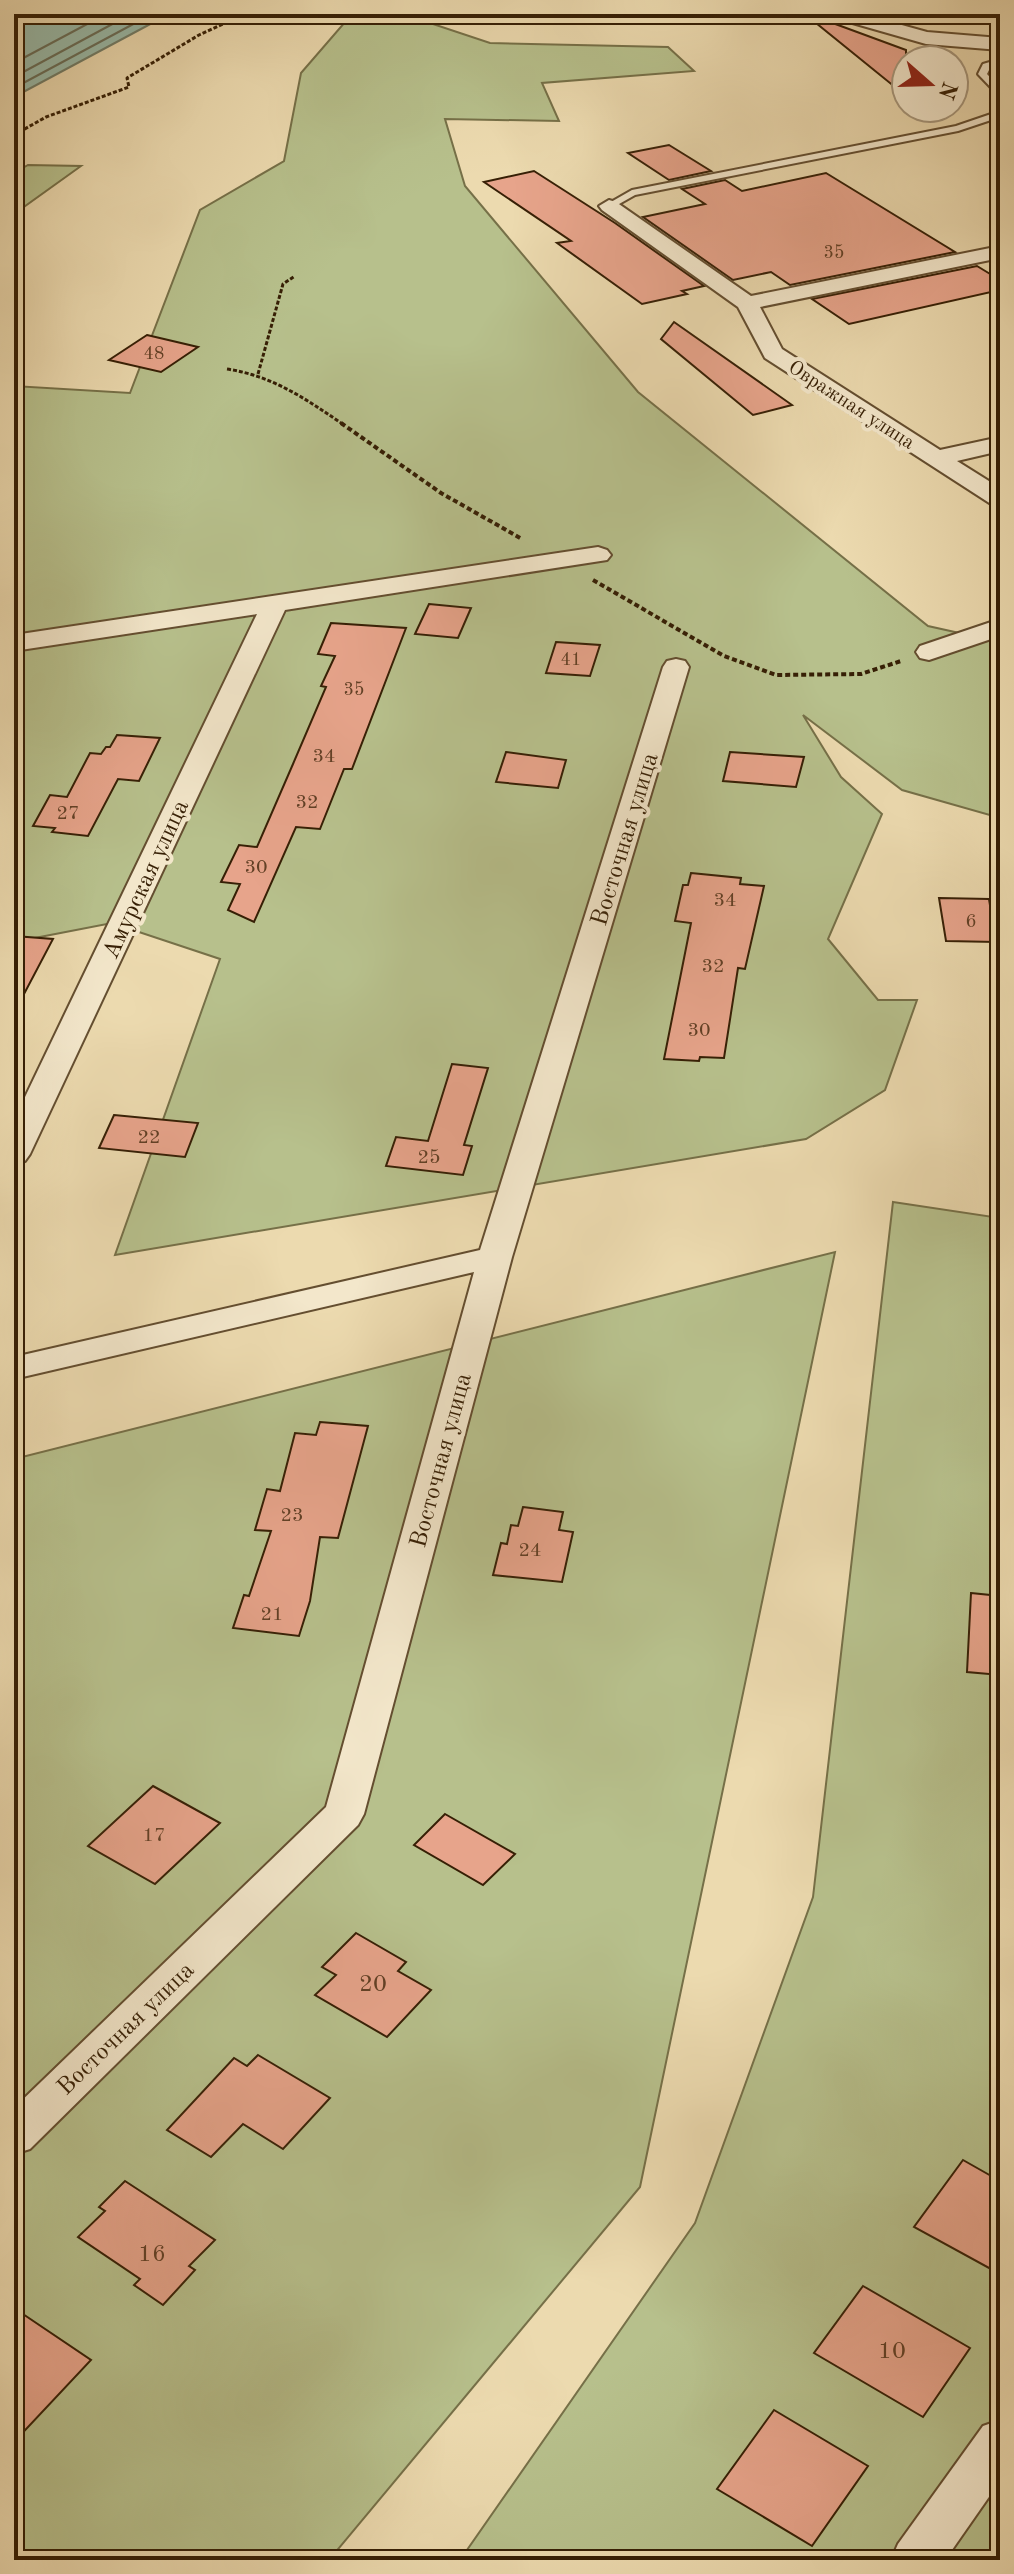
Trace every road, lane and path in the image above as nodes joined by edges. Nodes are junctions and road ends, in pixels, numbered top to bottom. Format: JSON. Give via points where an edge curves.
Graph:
{"nodes":[{"id":1,"x":245,"y":14,"type":"edge"},
{"id":2,"x":842,"y":14,"type":"edge"},
{"id":3,"x":1000,"y":44,"type":"edge"},
{"id":4,"x":1000,"y":62,"type":"edge"},
{"id":5,"x":1000,"y":94,"type":"edge"},
{"id":6,"x":1000,"y":114,"type":"edge"},
{"id":7,"x":14,"y":135,"type":"edge"},
{"id":8,"x":609,"y":206,"type":"joint"},
{"id":9,"x":1000,"y":252,"type":"edge"},
{"id":10,"x":295,"y":276,"type":"dead end"},
{"id":11,"x":747,"y":303,"type":"junction"},
{"id":12,"x":258,"y":374,"type":"dead end"},
{"id":13,"x":1000,"y":444,"type":"edge"},
{"id":14,"x":937,"y":458,"type":"junction"},
{"id":15,"x":1000,"y":499,"type":"edge"},
{"id":16,"x":598,"y":555,"type":"dead end"},
{"id":17,"x":275,"y":603,"type":"junction"},
{"id":18,"x":1000,"y":627,"type":"edge"},
{"id":19,"x":14,"y":643,"type":"edge"},
{"id":20,"x":929,"y":652,"type":"dead end"},
{"id":21,"x":676,"y":667,"type":"dead end"},
{"id":22,"x":14,"y":1154,"type":"edge"},
{"id":23,"x":495,"y":1257,"type":"junction"},
{"id":24,"x":14,"y":1368,"type":"edge"},
{"id":25,"x":14,"y":2136,"type":"edge"},
{"id":26,"x":1000,"y":2441,"type":"edge"},
{"id":27,"x":916,"y":2560,"type":"edge"}],
"edges":[{"from":1,"to":7,"type":"path","via":[[193,37],[127,78],[129,87],[46,117]]},
{"from":2,"to":3,"type":"street","via":[[926,38]]},
{"from":4,"to":5,"type":"lane","via":[[986,66],[982,74]]},
{"from":6,"to":8,"type":"lane","via":[[958,128],[632,193]]},
{"from":8,"to":11,"type":"street","name":"Овражная улица"},
{"from":9,"to":11,"type":"street"},
{"from":10,"to":12,"type":"path","via":[[283,284]]},
{"from":11,"to":14,"type":"street","name":"Овражная улица","via":[[773,353]]},
{"from":13,"to":14,"type":"street"},
{"from":14,"to":15,"type":"street","name":"Овражная улица"},
{"from":16,"to":17,"type":"street"},
{"from":17,"to":19,"type":"street"},
{"from":17,"to":22,"type":"street","name":"Амурская улица"},
{"from":18,"to":20,"type":"street"},
{"from":21,"to":23,"type":"street","name":"Восточная улица"},
{"from":23,"to":24,"type":"street"},
{"from":23,"to":25,"type":"street","name":"Восточная улица","via":[[344,1814]]},
{"from":26,"to":27,"type":"street"}]}
